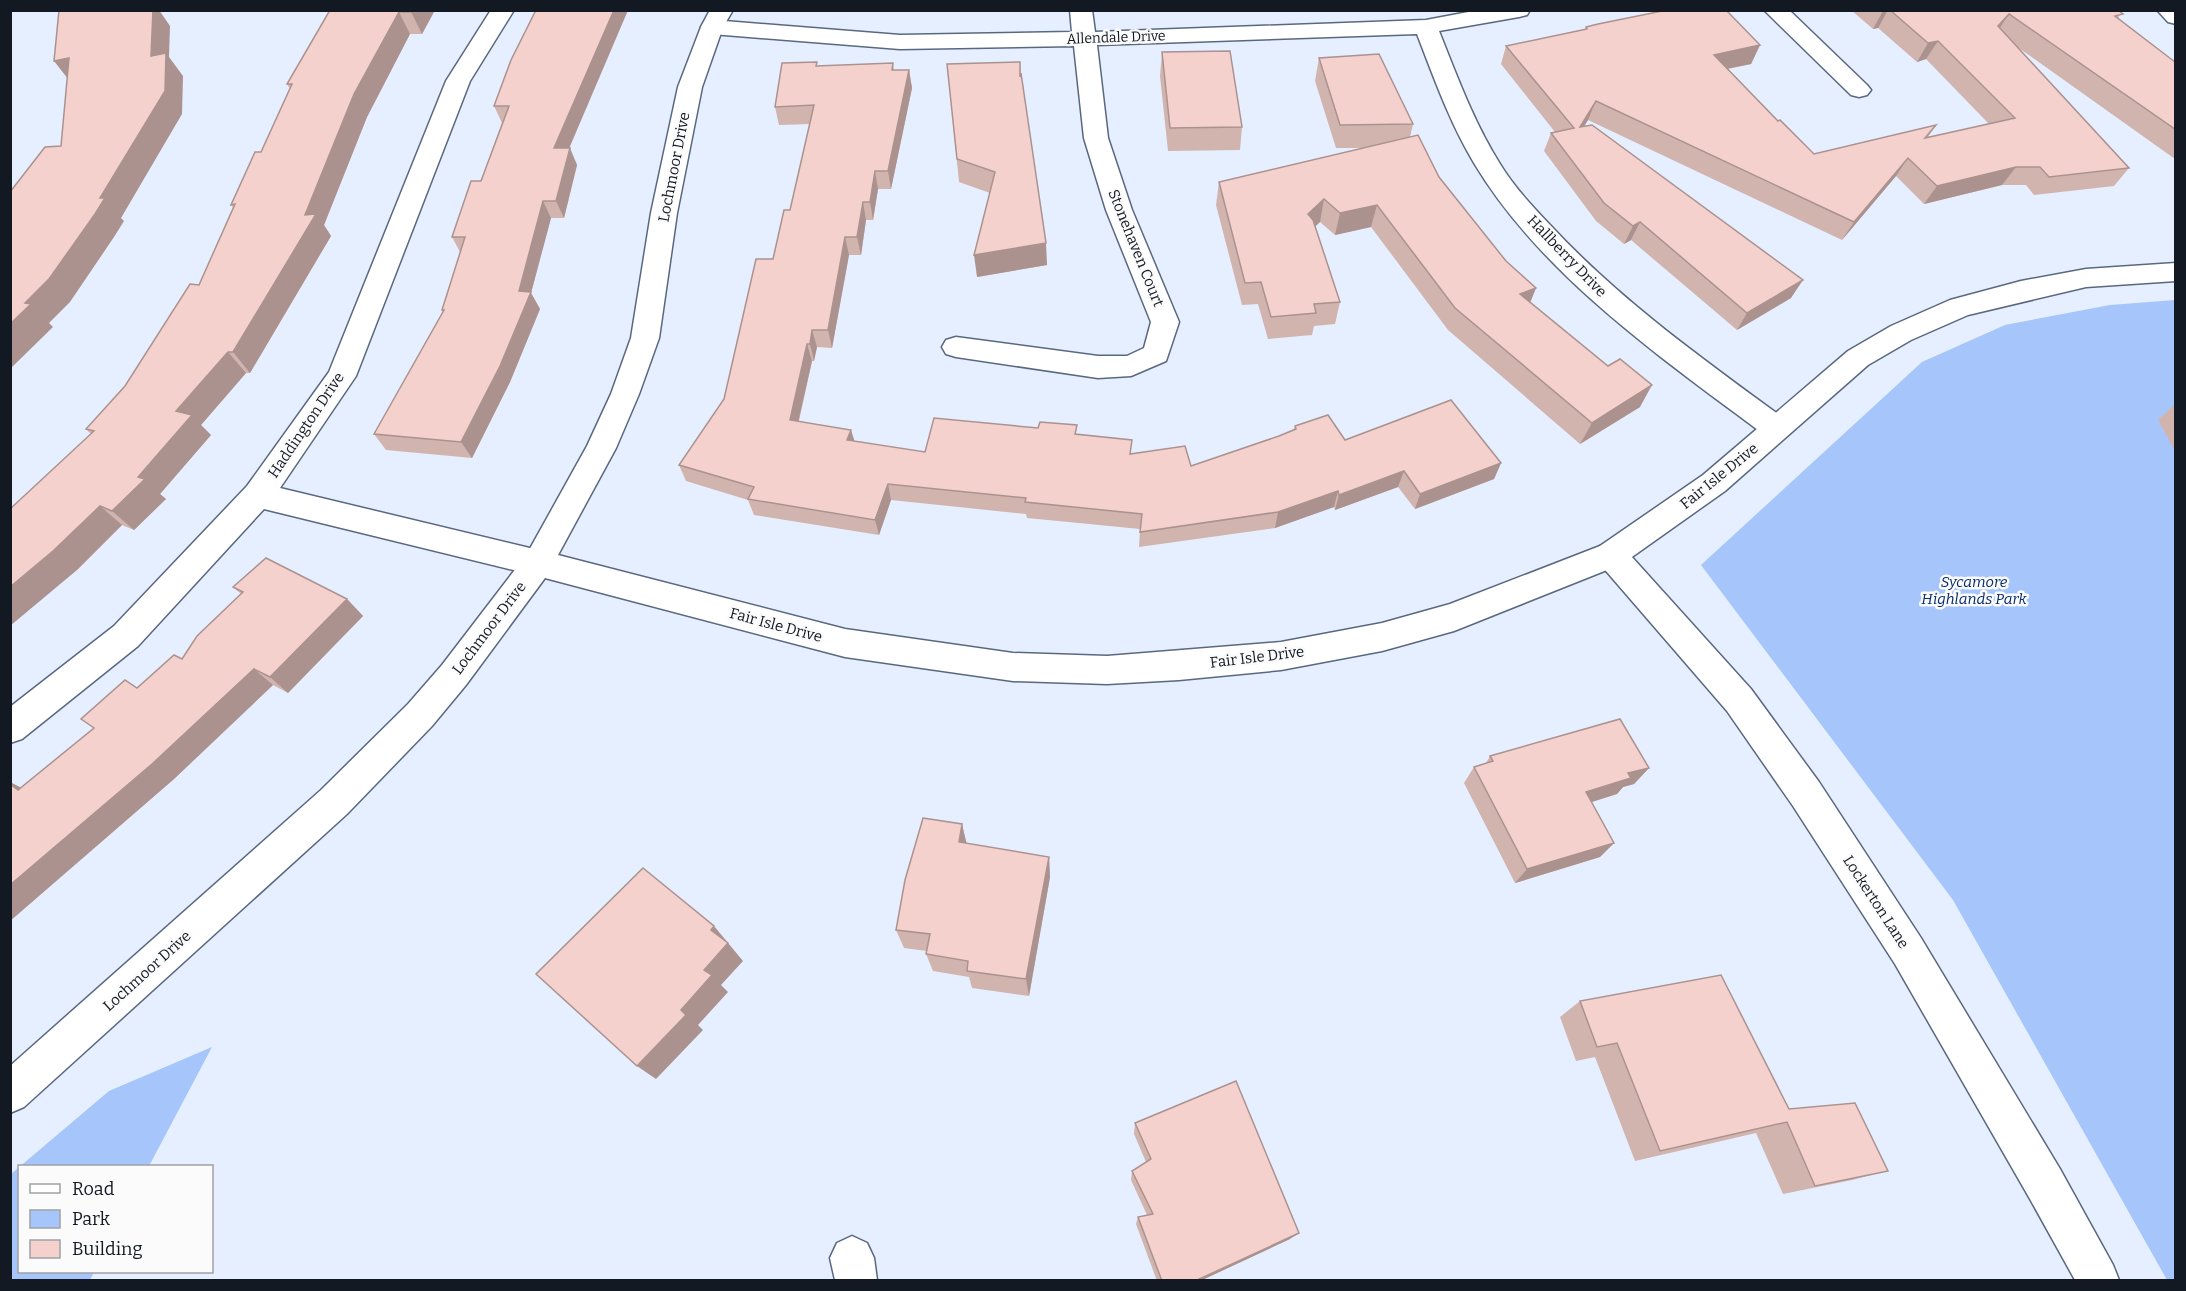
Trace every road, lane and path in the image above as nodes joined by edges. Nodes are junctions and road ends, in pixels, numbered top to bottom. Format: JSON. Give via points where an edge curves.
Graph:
{"nodes":[{"id":1,"x":503,"y":10,"type":"edge"},
{"id":2,"x":1081,"y":10,"type":"edge"},
{"id":3,"x":1519,"y":10,"type":"edge"},
{"id":4,"x":1774,"y":10,"type":"edge"},
{"id":5,"x":2168,"y":10,"type":"edge"},
{"id":6,"x":2175,"y":16,"type":"edge"},
{"id":7,"x":717,"y":19,"type":"edge"},
{"id":8,"x":1426,"y":27,"type":"junction"},
{"id":9,"x":1083,"y":39,"type":"junction"},
{"id":10,"x":1859,"y":90,"type":"dead end"},
{"id":11,"x":2175,"y":272,"type":"edge"},
{"id":12,"x":956,"y":347,"type":"dead end"},
{"id":13,"x":1776,"y":428,"type":"junction"},
{"id":14,"x":258,"y":495,"type":"junction"},
{"id":15,"x":1611,"y":555,"type":"junction"},
{"id":16,"x":538,"y":562,"type":"junction"},
{"id":17,"x":10,"y":728,"type":"edge"},
{"id":18,"x":10,"y":1093,"type":"edge"},
{"id":19,"x":2098,"y":1281,"type":"edge"}],
"edges":[{"from":1,"to":14,"type":"street","name":"Haddington Drive","via":[[458,81],[342,376]]},
{"from":2,"to":9,"type":"street","name":"Stonehaven Court"},
{"from":3,"to":8,"type":"street","name":"Allendale Drive"},
{"from":4,"to":10,"type":"street"},
{"from":5,"to":6,"type":"street"},
{"from":7,"to":9,"type":"street","name":"Allendale Drive","via":[[900,42]]},
{"from":7,"to":16,"type":"street","name":"Lochmoor Drive","via":[[690,87],[664,213],[645,338],[601,448]]},
{"from":8,"to":9,"type":"street","name":"Allendale Drive"},
{"from":8,"to":13,"type":"street","name":"Hallberry Drive","via":[[1481,153],[1534,224],[1579,273],[1637,325]]},
{"from":9,"to":12,"type":"street","name":"Stonehaven Court","via":[[1096,138],[1119,210],[1165,322],[1156,354],[1131,366],[1098,368]]},
{"from":11,"to":13,"type":"street","name":"Fair Isle Drive","via":[[2086,278],[1960,307],[1901,333],[1858,358]]},
{"from":13,"to":15,"type":"street","name":"Fair Isle Drive","via":[[1714,483]]},
{"from":14,"to":16,"type":"street","name":"Fair Isle Drive"},
{"from":14,"to":17,"type":"street","name":"Haddington Drive","via":[[126,636]]},
{"from":15,"to":16,"type":"street","name":"Fair Isle Drive","via":[[1454,616],[1382,637],[1281,656],[1107,670],[1013,667],[845,643]]},
{"from":15,"to":19,"type":"street","name":"Lockerton Lane","via":[[1739,700],[1806,794],[1908,951],[2046,1184]]},
{"from":16,"to":18,"type":"street","name":"Lochmoor Drive","via":[[454,675],[350,786]]}]}
